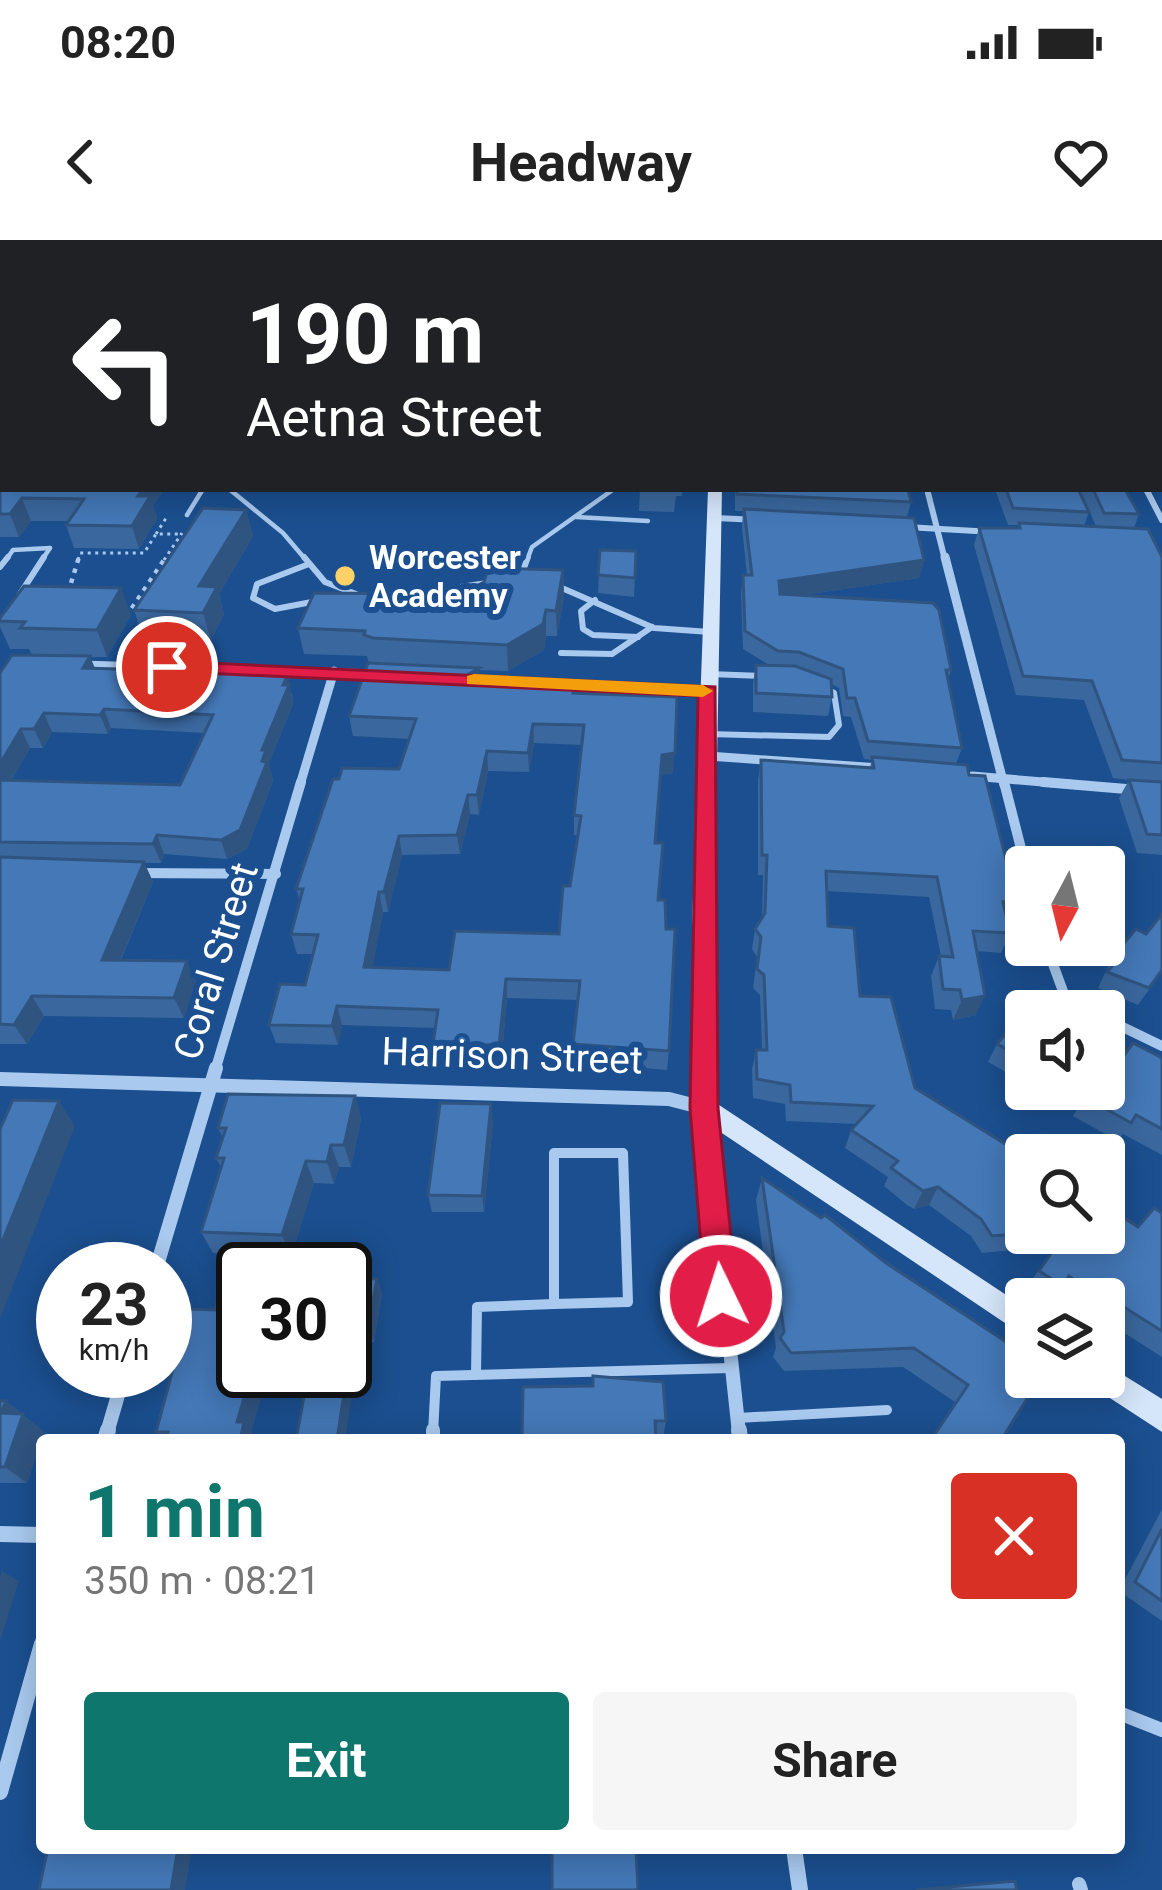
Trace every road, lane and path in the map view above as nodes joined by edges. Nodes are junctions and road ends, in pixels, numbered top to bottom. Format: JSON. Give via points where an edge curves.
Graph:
{"nodes":[{"id":1,"x":202,"y":492,"type":"edge"},
{"id":2,"x":232,"y":492,"type":"edge"},
{"id":3,"x":610,"y":492,"type":"edge"},
{"id":4,"x":715,"y":492,"type":"edge"},
{"id":5,"x":928,"y":492,"type":"edge"},
{"id":6,"x":1148,"y":492,"type":"edge"},
{"id":7,"x":237,"y":514,"type":"edge"},
{"id":8,"x":258,"y":514,"type":"junction"},
{"id":9,"x":190,"y":515,"type":"junction"},
{"id":10,"x":576,"y":517,"type":"junction"},
{"id":11,"x":715,"y":518,"type":"junction"},
{"id":12,"x":1162,"y":520,"type":"edge"},
{"id":13,"x":648,"y":521,"type":"dead end"},
{"id":14,"x":778,"y":521,"type":"edge"},
{"id":15,"x":894,"y":527,"type":"edge"},
{"id":16,"x":937,"y":529,"type":"junction"},
{"id":17,"x":997,"y":532,"type":"edge"},
{"id":18,"x":156,"y":534,"type":"junction"},
{"id":19,"x":181,"y":535,"type":"junction"},
{"id":20,"x":0,"y":550,"type":"edge"},
{"id":21,"x":14,"y":550,"type":"junction"},
{"id":22,"x":70,"y":552,"type":"dead end"},
{"id":23,"x":80,"y":553,"type":"junction"},
{"id":24,"x":309,"y":564,"type":"junction"},
{"id":25,"x":0,"y":567,"type":"edge"},
{"id":26,"x":521,"y":576,"type":"junction"},
{"id":27,"x":338,"y":590,"type":"junction"},
{"id":28,"x":362,"y":594,"type":"edge"},
{"id":29,"x":396,"y":597,"type":"edge"},
{"id":30,"x":68,"y":600,"type":"edge"},
{"id":31,"x":595,"y":600,"type":"junction"},
{"id":32,"x":13,"y":605,"type":"edge"},
{"id":33,"x":125,"y":619,"type":"dead end"},
{"id":34,"x":652,"y":627,"type":"junction"},
{"id":35,"x":710,"y":632,"type":"junction"},
{"id":36,"x":638,"y":637,"type":"junction"},
{"id":37,"x":561,"y":652,"type":"dead end"},
{"id":38,"x":72,"y":665,"type":"edge"},
{"id":39,"x":334,"y":671,"type":"junction"},
{"id":40,"x":400,"y":675,"type":"edge"},
{"id":41,"x":770,"y":676,"type":"edge"},
{"id":42,"x":444,"y":678,"type":"edge"},
{"id":43,"x":808,"y":680,"type":"edge"},
{"id":44,"x":709,"y":682,"type":"junction"},
{"id":45,"x":708,"y":745,"type":"junction"},
{"id":46,"x":885,"y":769,"type":"edge"},
{"id":47,"x":956,"y":775,"type":"edge"},
{"id":48,"x":1003,"y":779,"type":"junction"},
{"id":49,"x":1162,"y":792,"type":"edge"},
{"id":50,"x":1020,"y":846,"type":"edge"},
{"id":51,"x":117,"y":873,"type":"edge"},
{"id":52,"x":276,"y":874,"type":"junction"},
{"id":53,"x":1125,"y":1028,"type":"edge"},
{"id":54,"x":1162,"y":1046,"type":"edge"},
{"id":55,"x":0,"y":1079,"type":"edge"},
{"id":56,"x":212,"y":1084,"type":"junction"},
{"id":57,"x":704,"y":1108,"type":"junction"},
{"id":58,"x":164,"y":1242,"type":"edge"},
{"id":59,"x":554,"y":1305,"type":"junction"},
{"id":60,"x":1005,"y":1310,"type":"edge"},
{"id":61,"x":730,"y":1368,"type":"junction"},
{"id":62,"x":476,"y":1375,"type":"junction"},
{"id":63,"x":1125,"y":1392,"type":"edge"},
{"id":64,"x":117,"y":1398,"type":"edge"},
{"id":65,"x":886,"y":1410,"type":"dead end"},
{"id":66,"x":1162,"y":1417,"type":"edge"},
{"id":67,"x":737,"y":1418,"type":"junction"},
{"id":68,"x":107,"y":1434,"type":"edge"},
{"id":69,"x":433,"y":1434,"type":"edge"},
{"id":70,"x":739,"y":1434,"type":"edge"},
{"id":71,"x":0,"y":1534,"type":"edge"},
{"id":72,"x":36,"y":1535,"type":"edge"},
{"id":73,"x":36,"y":1665,"type":"edge"},
{"id":74,"x":1125,"y":1715,"type":"edge"},
{"id":75,"x":1162,"y":1730,"type":"edge"},
{"id":76,"x":0,"y":1792,"type":"edge"},
{"id":77,"x":795,"y":1854,"type":"edge"},
{"id":78,"x":800,"y":1890,"type":"edge"}],
"edges":[{"from":1,"to":9,"type":"lane"},
{"from":2,"to":8,"type":"lane"},
{"from":3,"to":10,"type":"lane"},
{"from":4,"to":11,"type":"street"},
{"from":5,"to":16,"type":"street"},
{"from":6,"to":12,"type":"street"},
{"from":7,"to":8,"type":"lane"},
{"from":8,"to":24,"type":"lane"},
{"from":9,"to":18,"type":"path","via":[[168,515]]},
{"from":9,"to":19,"type":"path"},
{"from":10,"to":13,"type":"lane"},
{"from":10,"to":26,"type":"lane","via":[[532,547]]},
{"from":11,"to":14,"type":"street"},
{"from":11,"to":35,"type":"street"},
{"from":15,"to":16,"type":"street"},
{"from":16,"to":17,"type":"street"},
{"from":16,"to":48,"type":"street"},
{"from":18,"to":19,"type":"path"},
{"from":18,"to":23,"type":"path","via":[[144,553]]},
{"from":19,"to":33,"type":"path"},
{"from":20,"to":21,"type":"lane"},
{"from":21,"to":25,"type":"lane"},
{"from":21,"to":32,"type":"lane","via":[[50,548]]},
{"from":22,"to":23,"type":"path"},
{"from":23,"to":30,"type":"path"},
{"from":24,"to":27,"type":"lane"},
{"from":24,"to":27,"type":"lane","via":[[257,584],[253,598],[283,610]]},
{"from":26,"to":29,"type":"lane"},
{"from":26,"to":31,"type":"lane"},
{"from":27,"to":28,"type":"lane"},
{"from":31,"to":34,"type":"lane"},
{"from":31,"to":36,"type":"lane","via":[[581,611],[583,629]]},
{"from":34,"to":35,"type":"lane"},
{"from":34,"to":36,"type":"lane"},
{"from":35,"to":44,"type":"street"},
{"from":36,"to":37,"type":"lane","via":[[612,654]]},
{"from":38,"to":39,"type":"street"},
{"from":39,"to":40,"type":"street"},
{"from":39,"to":52,"type":"street","name":"Coral Street"},
{"from":41,"to":44,"type":"lane"},
{"from":42,"to":44,"type":"street"},
{"from":43,"to":45,"type":"lane","via":[[834,693],[839,725],[830,737]]},
{"from":44,"to":45,"type":"street"},
{"from":45,"to":46,"type":"street"},
{"from":45,"to":57,"type":"street"},
{"from":47,"to":48,"type":"street"},
{"from":48,"to":49,"type":"street"},
{"from":48,"to":50,"type":"street"},
{"from":51,"to":52,"type":"street"},
{"from":52,"to":56,"type":"street","name":"Coral Street"},
{"from":53,"to":54,"type":"street"},
{"from":55,"to":56,"type":"street","name":"Harrison Street"},
{"from":56,"to":57,"type":"street","name":"Harrison Street","via":[[669,1100]]},
{"from":56,"to":58,"type":"street","name":"Coral Street"},
{"from":57,"to":60,"type":"street","name":"Harrison Street"},
{"from":57,"to":61,"type":"street"},
{"from":59,"to":59,"type":"lane","via":[[628,1302],[623,1153],[554,1153]]},
{"from":59,"to":62,"type":"lane","via":[[477,1307]]},
{"from":61,"to":62,"type":"lane"},
{"from":61,"to":67,"type":"street"},
{"from":62,"to":69,"type":"lane","via":[[436,1376]]},
{"from":63,"to":66,"type":"street"},
{"from":64,"to":68,"type":"street"},
{"from":65,"to":67,"type":"lane"},
{"from":67,"to":70,"type":"street"},
{"from":71,"to":72,"type":"street"},
{"from":73,"to":76,"type":"street"},
{"from":74,"to":75,"type":"lane"},
{"from":77,"to":78,"type":"street"}]}
